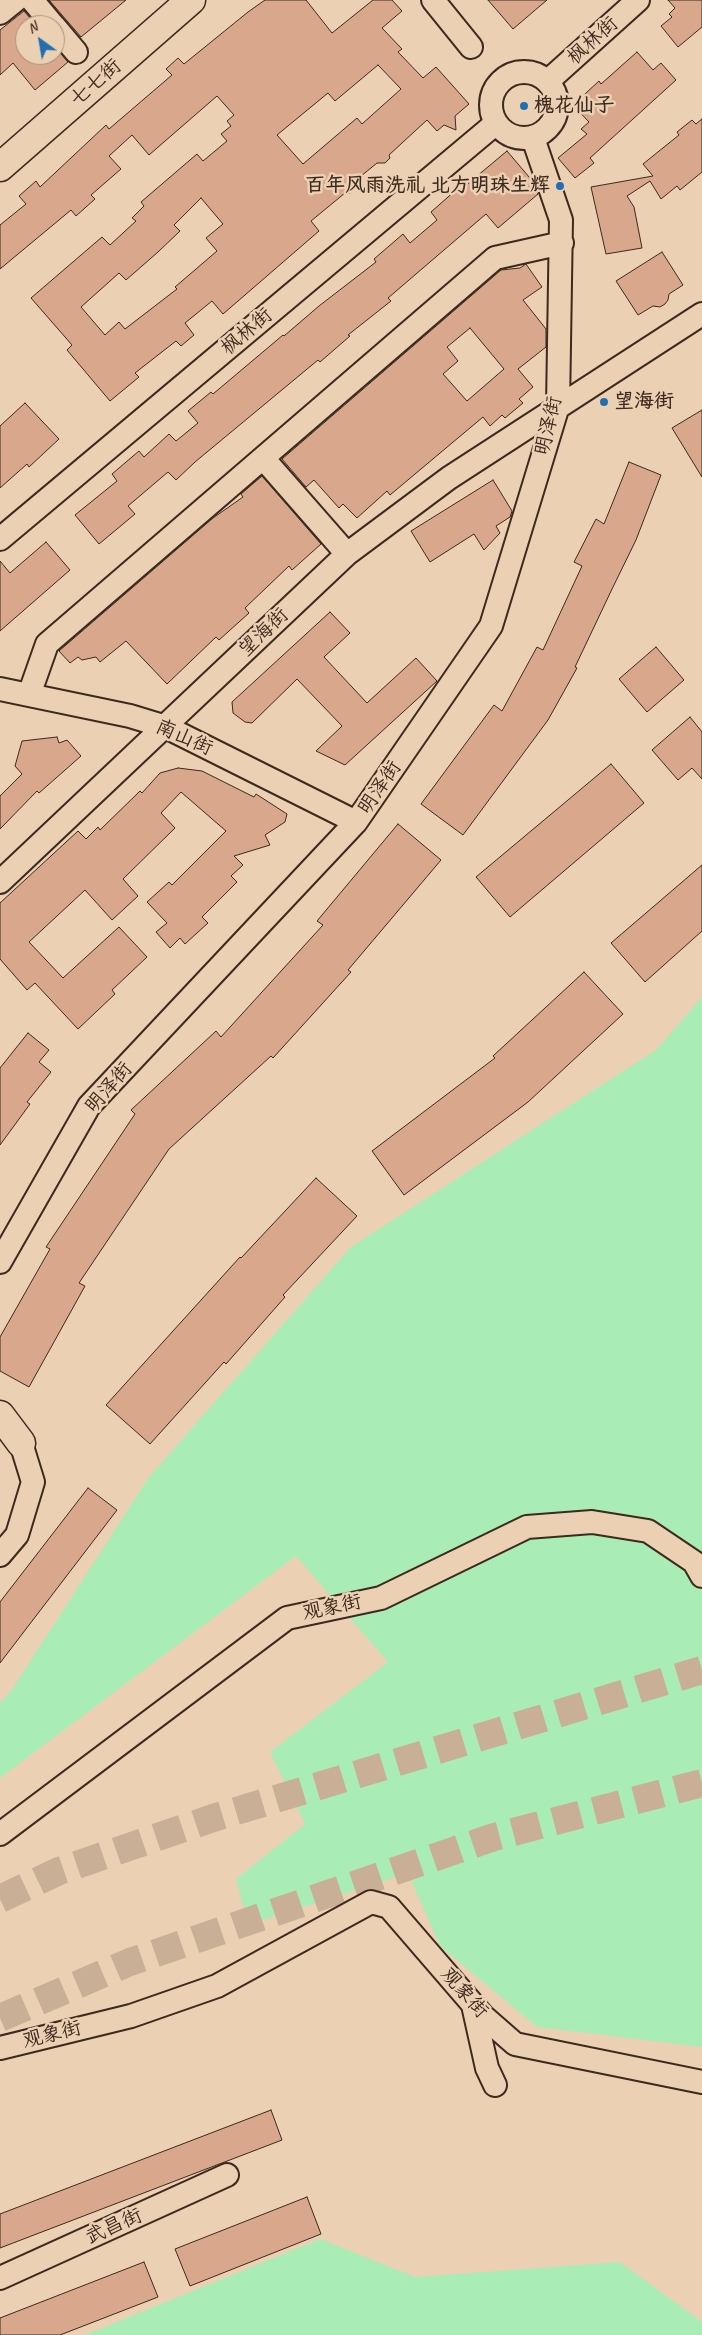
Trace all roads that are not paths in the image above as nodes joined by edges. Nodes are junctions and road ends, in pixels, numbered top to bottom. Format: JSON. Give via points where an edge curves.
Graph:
{"nodes":[{"id":1,"x":16,"y":0,"type":"edge"},
{"id":2,"x":32,"y":0,"type":"edge"},
{"id":3,"x":191,"y":0,"type":"edge"},
{"id":4,"x":433,"y":0,"type":"edge"},
{"id":5,"x":638,"y":0,"type":"edge"},
{"id":6,"x":0,"y":13,"type":"edge"},
{"id":7,"x":45,"y":15,"type":"edge"},
{"id":8,"x":65,"y":39,"type":"edge"},
{"id":9,"x":471,"y":47,"type":"dead end"},
{"id":10,"x":76,"y":52,"type":"dead end"},
{"id":11,"x":548,"y":81,"type":"junction"},
{"id":12,"x":495,"y":124,"type":"junction"},
{"id":13,"x":533,"y":138,"type":"junction"},
{"id":14,"x":0,"y":167,"type":"edge"},
{"id":15,"x":562,"y":243,"type":"junction"},
{"id":16,"x":702,"y":314,"type":"edge"},
{"id":17,"x":558,"y":406,"type":"junction"},
{"id":18,"x":263,"y":458,"type":"junction"},
{"id":19,"x":0,"y":539,"type":"edge"},
{"id":20,"x":348,"y":554,"type":"junction"},
{"id":21,"x":0,"y":689,"type":"edge"},
{"id":22,"x":29,"y":695,"type":"junction"},
{"id":23,"x":166,"y":727,"type":"junction"},
{"id":24,"x":356,"y":822,"type":"junction"},
{"id":25,"x":0,"y":882,"type":"edge"},
{"id":26,"x":0,"y":1262,"type":"edge"},
{"id":27,"x":0,"y":1415,"type":"edge"},
{"id":28,"x":21,"y":1443,"type":"joint"},
{"id":29,"x":0,"y":1555,"type":"edge"},
{"id":30,"x":702,"y":1576,"type":"edge"},
{"id":31,"x":0,"y":1834,"type":"edge"},
{"id":32,"x":473,"y":2004,"type":"junction"},
{"id":33,"x":0,"y":2048,"type":"edge"},
{"id":34,"x":702,"y":2082,"type":"edge"},
{"id":35,"x":495,"y":2085,"type":"dead end"},
{"id":36,"x":227,"y":2175,"type":"dead end"},
{"id":37,"x":0,"y":2278,"type":"edge"}],
"edges":[{"from":1,"to":6,"type":"street"},
{"from":2,"to":7,"type":"street"},
{"from":3,"to":14,"type":"main road","name":"七七街"},
{"from":4,"to":9,"type":"street"},
{"from":5,"to":11,"type":"street","name":"枫林街"},
{"from":8,"to":10,"type":"street"},
{"from":11,"to":12,"type":"street","via":[[532,72],[493,75],[490,110]]},
{"from":11,"to":13,"type":"street","via":[[556,96],[556,114],[548,129]]},
{"from":12,"to":13,"type":"street","via":[[505,134],[519,139]]},
{"from":12,"to":19,"type":"street","name":"枫林街"},
{"from":13,"to":15,"type":"street","name":"明泽街","via":[[561,220]]},
{"from":15,"to":17,"type":"street","name":"明泽街"},
{"from":15,"to":18,"type":"street","via":[[495,258]]},
{"from":16,"to":17,"type":"street","name":"望海街"},
{"from":17,"to":20,"type":"street","name":"望海街","via":[[449,478]]},
{"from":17,"to":24,"type":"street","name":"明泽街","via":[[491,626]]},
{"from":18,"to":20,"type":"street"},
{"from":18,"to":22,"type":"street","via":[[47,644]]},
{"from":20,"to":23,"type":"street","name":"望海街"},
{"from":21,"to":22,"type":"street","name":"南山街"},
{"from":22,"to":23,"type":"street","name":"南山街","via":[[130,716]]},
{"from":23,"to":24,"type":"street","name":"南山街"},
{"from":23,"to":25,"type":"street","name":"望海街"},
{"from":24,"to":26,"type":"street","name":"明泽街","via":[[89,1106]]},
{"from":27,"to":28,"type":"main road"},
{"from":28,"to":29,"type":"street","via":[[33,1482],[17,1535]]},
{"from":30,"to":31,"type":"street","name":"观象街","via":[[694,1562],[648,1531],[592,1522],[528,1527],[381,1598],[287,1618]]},
{"from":32,"to":33,"type":"street","name":"观象街","via":[[389,1907],[371,1902],[217,1986],[131,2016]]},
{"from":32,"to":34,"type":"street","name":"观象街","via":[[515,2044]]},
{"from":32,"to":35,"type":"street","via":[[487,2068]]},
{"from":36,"to":37,"type":"street","name":"武昌街"}]}
